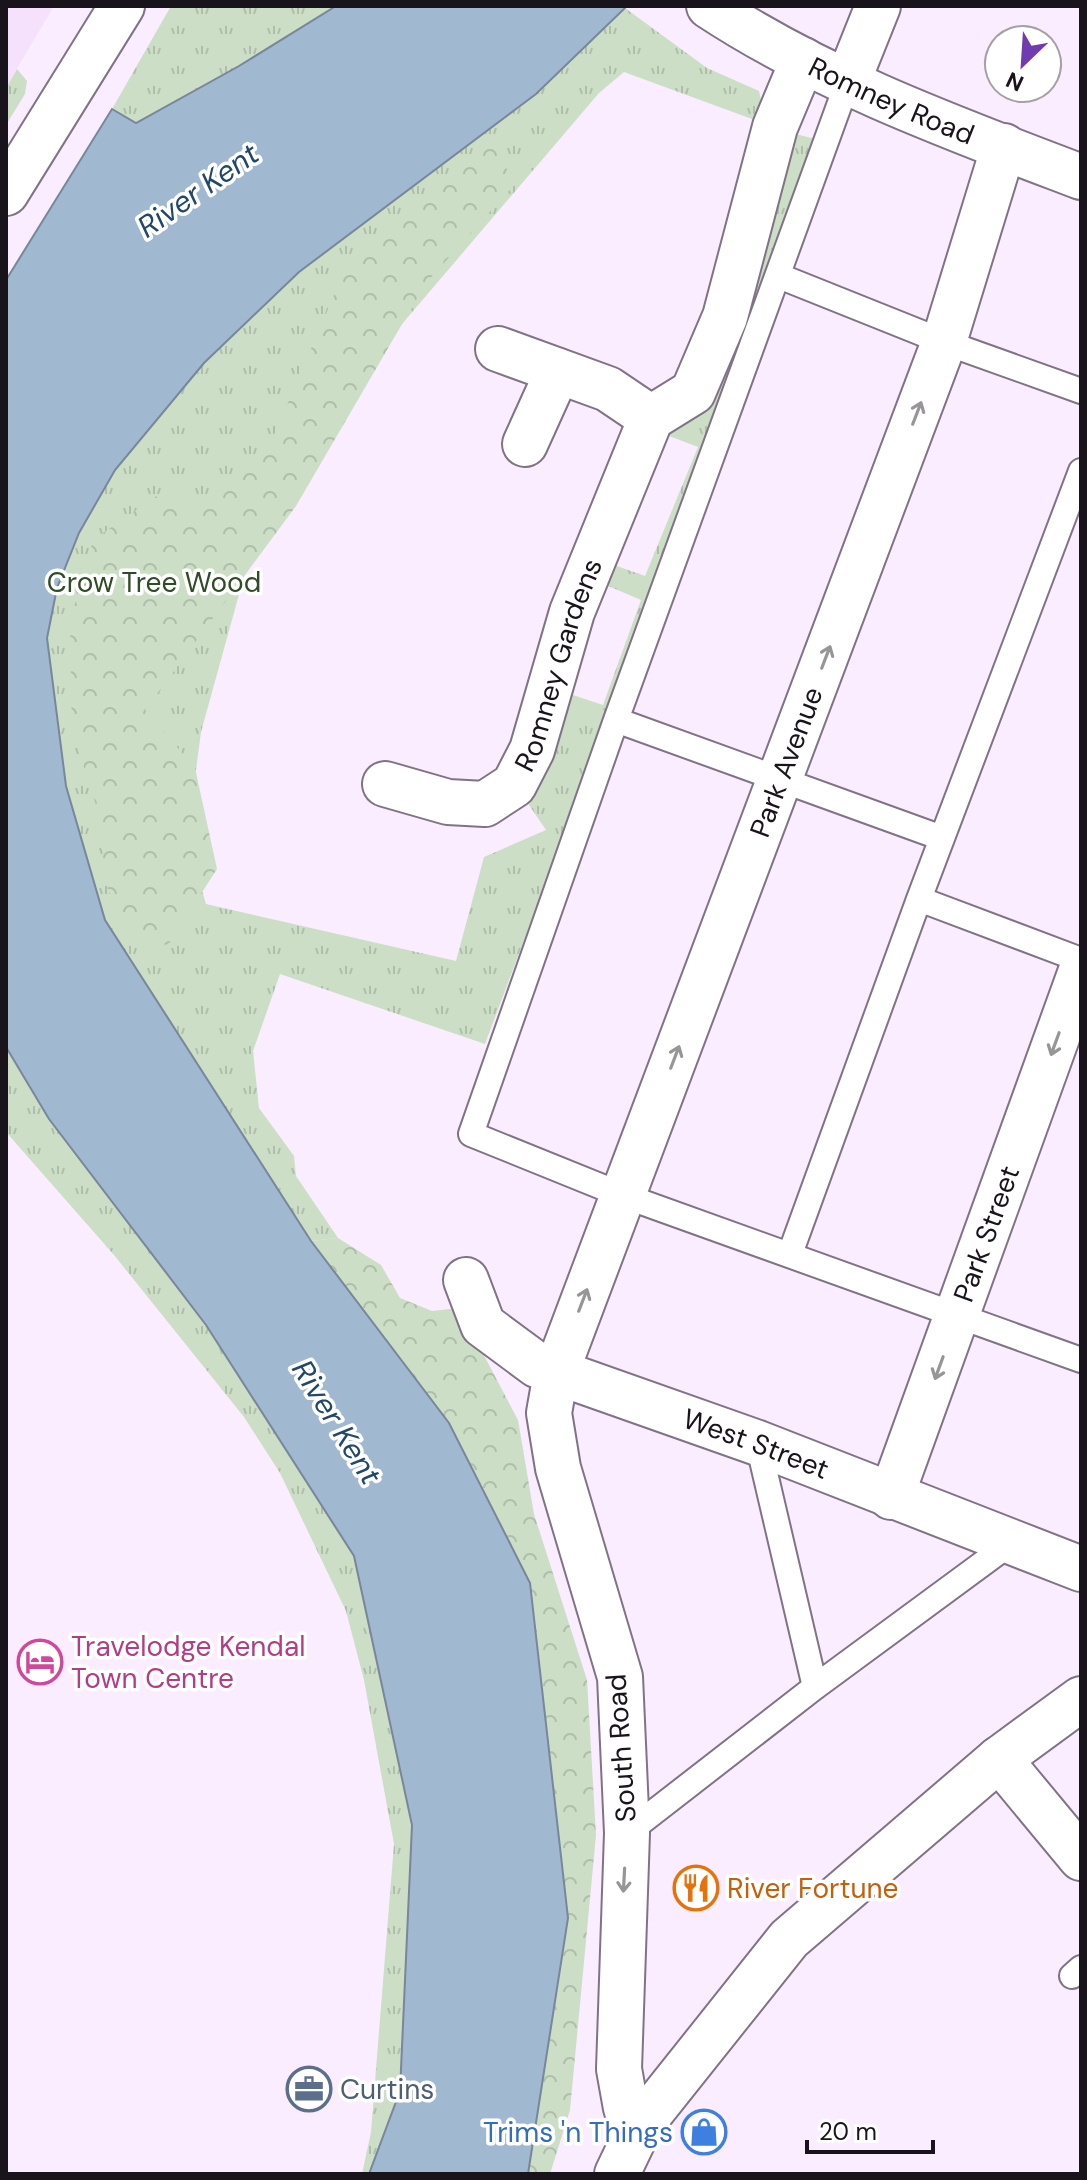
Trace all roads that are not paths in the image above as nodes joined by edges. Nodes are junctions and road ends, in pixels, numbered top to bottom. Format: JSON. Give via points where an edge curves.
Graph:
{"nodes":[{"id":1,"x":122,"y":6,"type":"edge"},
{"id":2,"x":878,"y":6,"type":"edge"},
{"id":3,"x":710,"y":7,"type":"edge"},
{"id":4,"x":803,"y":60,"type":"junction"},
{"id":5,"x":848,"y":81,"type":"junction"},
{"id":6,"x":1004,"y":146,"type":"junction"},
{"id":7,"x":1081,"y":177,"type":"edge"},
{"id":8,"x":6,"y":193,"type":"edge"},
{"id":9,"x":779,"y":276,"type":"junction"},
{"id":10,"x":944,"y":342,"type":"junction"},
{"id":11,"x":498,"y":349,"type":"dead end"},
{"id":12,"x":558,"y":371,"type":"junction"},
{"id":13,"x":1081,"y":391,"type":"edge"},
{"id":14,"x":651,"y":418,"type":"junction"},
{"id":15,"x":525,"y":444,"type":"dead end"},
{"id":16,"x":1081,"y":471,"type":"edge"},
{"id":17,"x":616,"y":720,"type":"junction"},
{"id":18,"x":780,"y":779,"type":"junction"},
{"id":19,"x":385,"y":784,"type":"dead end"},
{"id":20,"x":942,"y":838,"type":"junction"},
{"id":21,"x":919,"y":899,"type":"junction"},
{"id":22,"x":1081,"y":960,"type":"edge"},
{"id":23,"x":1081,"y":971,"type":"edge"},
{"id":24,"x":622,"y":1195,"type":"junction"},
{"id":25,"x":790,"y":1254,"type":"junction"},
{"id":26,"x":466,"y":1280,"type":"dead end"},
{"id":27,"x":958,"y":1314,"type":"junction"},
{"id":28,"x":1081,"y":1360,"type":"edge"},
{"id":29,"x":556,"y":1373,"type":"junction"},
{"id":30,"x":758,"y":1443,"type":"junction"},
{"id":31,"x":891,"y":1497,"type":"junction"},
{"id":32,"x":1012,"y":1542,"type":"junction"},
{"id":33,"x":1081,"y":1569,"type":"edge"},
{"id":34,"x":815,"y":1687,"type":"junction"},
{"id":35,"x":1081,"y":1699,"type":"edge"},
{"id":36,"x":999,"y":1759,"type":"junction"},
{"id":37,"x":627,"y":1833,"type":"junction"},
{"id":38,"x":1081,"y":1858,"type":"edge"},
{"id":39,"x":640,"y":2126,"type":"junction"},
{"id":40,"x":617,"y":2174,"type":"edge"}],
"edges":[{"from":1,"to":8,"type":"main road"},
{"from":2,"to":5,"type":"main road"},
{"from":3,"to":4,"type":"main road","name":"Romney Road"},
{"from":4,"to":5,"type":"main road","name":"Romney Road"},
{"from":4,"to":14,"type":"main road","via":[[775,127],[719,332],[693,392]]},
{"from":5,"to":6,"type":"main road","name":"Romney Road"},
{"from":5,"to":9,"type":"lane"},
{"from":6,"to":7,"type":"main road","name":"Romney Road"},
{"from":6,"to":10,"type":"main road","name":"Park Avenue"},
{"from":9,"to":10,"type":"lane"},
{"from":9,"to":17,"type":"lane"},
{"from":10,"to":13,"type":"lane"},
{"from":18,"to":10,"type":"main road","name":"Park Avenue","one_way":true},
{"from":11,"to":12,"type":"main road"},
{"from":12,"to":14,"type":"main road","via":[[608,389]]},
{"from":12,"to":15,"type":"main road"},
{"from":14,"to":19,"type":"main road","name":"Romney Gardens","via":[[572,612],[532,750],[514,785],[485,804],[448,802]]},
{"from":16,"to":20,"type":"lane"},
{"from":17,"to":18,"type":"lane"},
{"from":17,"to":24,"type":"lane","via":[[471,1134]]},
{"from":18,"to":20,"type":"lane"},
{"from":24,"to":18,"type":"main road","name":"Park Avenue","one_way":true},
{"from":20,"to":21,"type":"lane"},
{"from":21,"to":22,"type":"lane"},
{"from":21,"to":25,"type":"lane"},
{"from":23,"to":27,"type":"main road","name":"Park Street","one_way":true},
{"from":24,"to":25,"type":"lane"},
{"from":29,"to":24,"type":"main road","name":"Park Avenue","one_way":true},
{"from":25,"to":27,"type":"lane"},
{"from":26,"to":29,"type":"main road","name":"West Street","via":[[483,1325],[527,1359]]},
{"from":27,"to":28,"type":"lane"},
{"from":27,"to":31,"type":"main road","name":"Park Street","one_way":true},
{"from":29,"to":30,"type":"main road","name":"West Street"},
{"from":29,"to":37,"type":"main road","name":"South Road","via":[[549,1413],[558,1468],[620,1677]]},
{"from":30,"to":31,"type":"main road","name":"West Street"},
{"from":30,"to":34,"type":"lane"},
{"from":31,"to":32,"type":"main road","name":"West Street"},
{"from":32,"to":33,"type":"main road","name":"West Street"},
{"from":32,"to":34,"type":"lane"},
{"from":34,"to":37,"type":"lane"},
{"from":35,"to":36,"type":"main road"},
{"from":36,"to":38,"type":"main road"},
{"from":36,"to":39,"type":"main road","via":[[789,1939]]},
{"from":37,"to":39,"type":"main road","name":"South Road","one_way":true,"via":[[619,2069],[626,2108]]},
{"from":39,"to":40,"type":"main road"}]}
